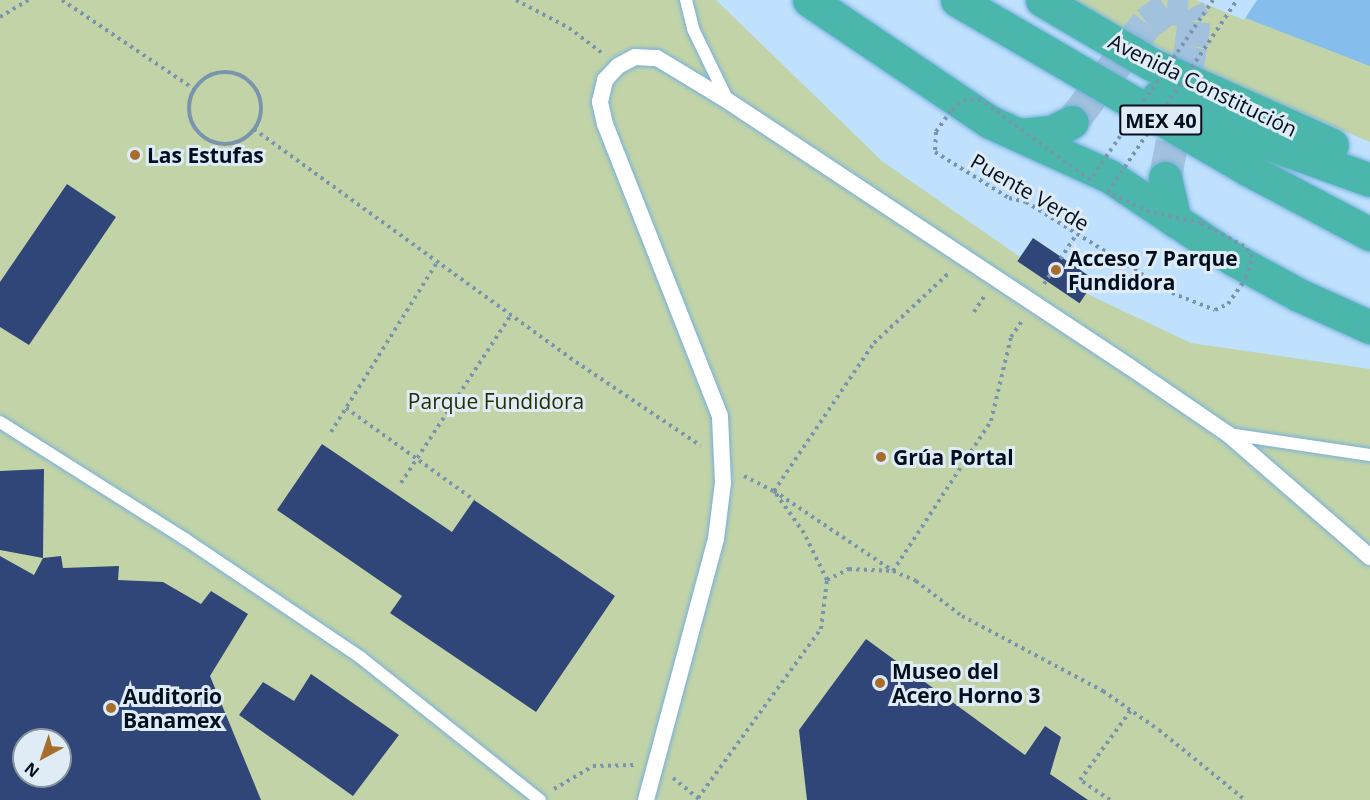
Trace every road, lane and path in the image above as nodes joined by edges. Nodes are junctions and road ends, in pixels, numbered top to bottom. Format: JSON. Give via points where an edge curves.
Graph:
{"nodes":[{"id":1,"x":28,"y":0,"type":"edge"},
{"id":2,"x":62,"y":0,"type":"edge"},
{"id":3,"x":516,"y":0,"type":"edge"},
{"id":4,"x":687,"y":0,"type":"edge"},
{"id":5,"x":809,"y":0,"type":"edge"},
{"id":6,"x":957,"y":0,"type":"edge"},
{"id":7,"x":1042,"y":0,"type":"edge"},
{"id":8,"x":1213,"y":0,"type":"edge"},
{"id":9,"x":1237,"y":0,"type":"edge"},
{"id":10,"x":0,"y":17,"type":"edge"},
{"id":11,"x":1024,"y":41,"type":"junction"},
{"id":12,"x":618,"y":66,"type":"junction"},
{"id":13,"x":194,"y":89,"type":"junction"},
{"id":14,"x":728,"y":101,"type":"junction"},
{"id":15,"x":1072,"y":122,"type":"tunnel mouth"},
{"id":16,"x":254,"y":129,"type":"junction"},
{"id":17,"x":1021,"y":135,"type":"junction"},
{"id":18,"x":1370,"y":159,"type":"edge"},
{"id":19,"x":1165,"y":178,"type":"tunnel mouth"},
{"id":20,"x":1370,"y":180,"type":"edge"},
{"id":21,"x":1175,"y":221,"type":"junction"},
{"id":22,"x":1076,"y":234,"type":"junction"},
{"id":23,"x":1370,"y":234,"type":"edge"},
{"id":24,"x":964,"y":257,"type":"junction"},
{"id":25,"x":438,"y":261,"type":"junction"},
{"id":26,"x":1032,"y":303,"type":"junction"},
{"id":27,"x":511,"y":315,"type":"junction"},
{"id":28,"x":1370,"y":327,"type":"edge"},
{"id":29,"x":346,"y":408,"type":"junction"},
{"id":30,"x":0,"y":422,"type":"edge"},
{"id":31,"x":331,"y":432,"type":"dead end"},
{"id":32,"x":1228,"y":434,"type":"junction"},
{"id":33,"x":1370,"y":455,"type":"edge"},
{"id":34,"x":416,"y":460,"type":"junction"},
{"id":35,"x":722,"y":463,"type":"junction"},
{"id":36,"x":401,"y":483,"type":"dead end"},
{"id":37,"x":774,"y":491,"type":"junction"},
{"id":38,"x":474,"y":500,"type":"dead end"},
{"id":39,"x":1370,"y":557,"type":"edge"},
{"id":40,"x":894,"y":571,"type":"junction"},
{"id":41,"x":827,"y":580,"type":"junction"},
{"id":42,"x":1131,"y":710,"type":"junction"},
{"id":43,"x":655,"y":768,"type":"junction"},
{"id":44,"x":545,"y":797,"type":"edge"},
{"id":45,"x":699,"y":799,"type":"edge"},
{"id":46,"x":646,"y":800,"type":"edge"},
{"id":47,"x":1110,"y":800,"type":"edge"},
{"id":48,"x":1245,"y":800,"type":"edge"}],
"edges":[{"from":1,"to":10,"type":"path"},
{"from":2,"to":13,"type":"path"},
{"from":3,"to":12,"type":"path","via":[[569,28]]},
{"from":4,"to":14,"type":"lane","via":[[693,29]]},
{"from":5,"to":17,"type":"highway","via":[[956,101]]},
{"from":6,"to":11,"type":"highway","number":"MEX 40"},
{"from":7,"to":18,"type":"highway","name":"Avenida Constitución","number":"MEX 40","via":[[1151,64],[1312,138]]},
{"from":8,"to":22,"type":"path","name":"Puente Verde","bridge":true,"via":[[1090,180],[981,100],[966,99],[941,122],[933,142],[935,152]]},
{"from":9,"to":22,"type":"path","name":"Puente Verde","bridge":true,"via":[[1108,192],[1149,212],[1201,224],[1244,246],[1253,257],[1239,290],[1228,304],[1215,310],[1172,293]]},
{"from":11,"to":20,"type":"highway","via":[[1239,133]]},
{"from":11,"to":23,"type":"highway","number":"MEX 40","via":[[1249,170]]},
{"from":12,"to":14,"type":"street","via":[[635,57],[657,58]]},
{"from":12,"to":35,"type":"street","via":[[605,80],[600,102],[605,124],[720,416]]},
{"from":13,"to":16,"type":"path","via":[[189,112],[193,124],[205,137],[222,144],[234,143]]},
{"from":13,"to":16,"type":"path","via":[[212,74],[223,72],[245,78],[254,86],[261,108]]},
{"from":14,"to":24,"type":"street"},
{"from":15,"to":17,"type":"highway","via":[[1052,132]]},
{"from":16,"to":25,"type":"path"},
{"from":17,"to":21,"type":"highway","via":[[1109,176]]},
{"from":19,"to":21,"type":"highway"},
{"from":21,"to":28,"type":"highway","via":[[1280,285]]},
{"from":22,"to":26,"type":"path"},
{"from":24,"to":26,"type":"street"},
{"from":24,"to":37,"type":"path","via":[[874,343]]},
{"from":25,"to":27,"type":"path"},
{"from":25,"to":29,"type":"path"},
{"from":26,"to":32,"type":"street"},
{"from":26,"to":40,"type":"path","via":[[1011,337],[991,421]]},
{"from":27,"to":34,"type":"path"},
{"from":27,"to":35,"type":"path","via":[[668,420]]},
{"from":29,"to":31,"type":"path"},
{"from":29,"to":34,"type":"path"},
{"from":30,"to":44,"type":"lane","via":[[185,539],[360,657]]},
{"from":32,"to":33,"type":"lane"},
{"from":32,"to":39,"type":"street"},
{"from":34,"to":36,"type":"path"},
{"from":34,"to":38,"type":"path"},
{"from":35,"to":37,"type":"path"},
{"from":35,"to":43,"type":"street","via":[[722,511],[716,539]]},
{"from":37,"to":40,"type":"path"},
{"from":37,"to":41,"type":"path","via":[[804,533]]},
{"from":40,"to":41,"type":"path","via":[[849,569]]},
{"from":40,"to":42,"type":"path","via":[[916,581],[962,616]]},
{"from":41,"to":45,"type":"path","via":[[821,629]]},
{"from":42,"to":47,"type":"path","via":[[1080,780]]},
{"from":42,"to":48,"type":"path"},
{"from":43,"to":44,"type":"path","via":[[624,763],[593,766],[565,780]]},
{"from":43,"to":45,"type":"path","via":[[678,780]]},
{"from":43,"to":46,"type":"street"}]}
